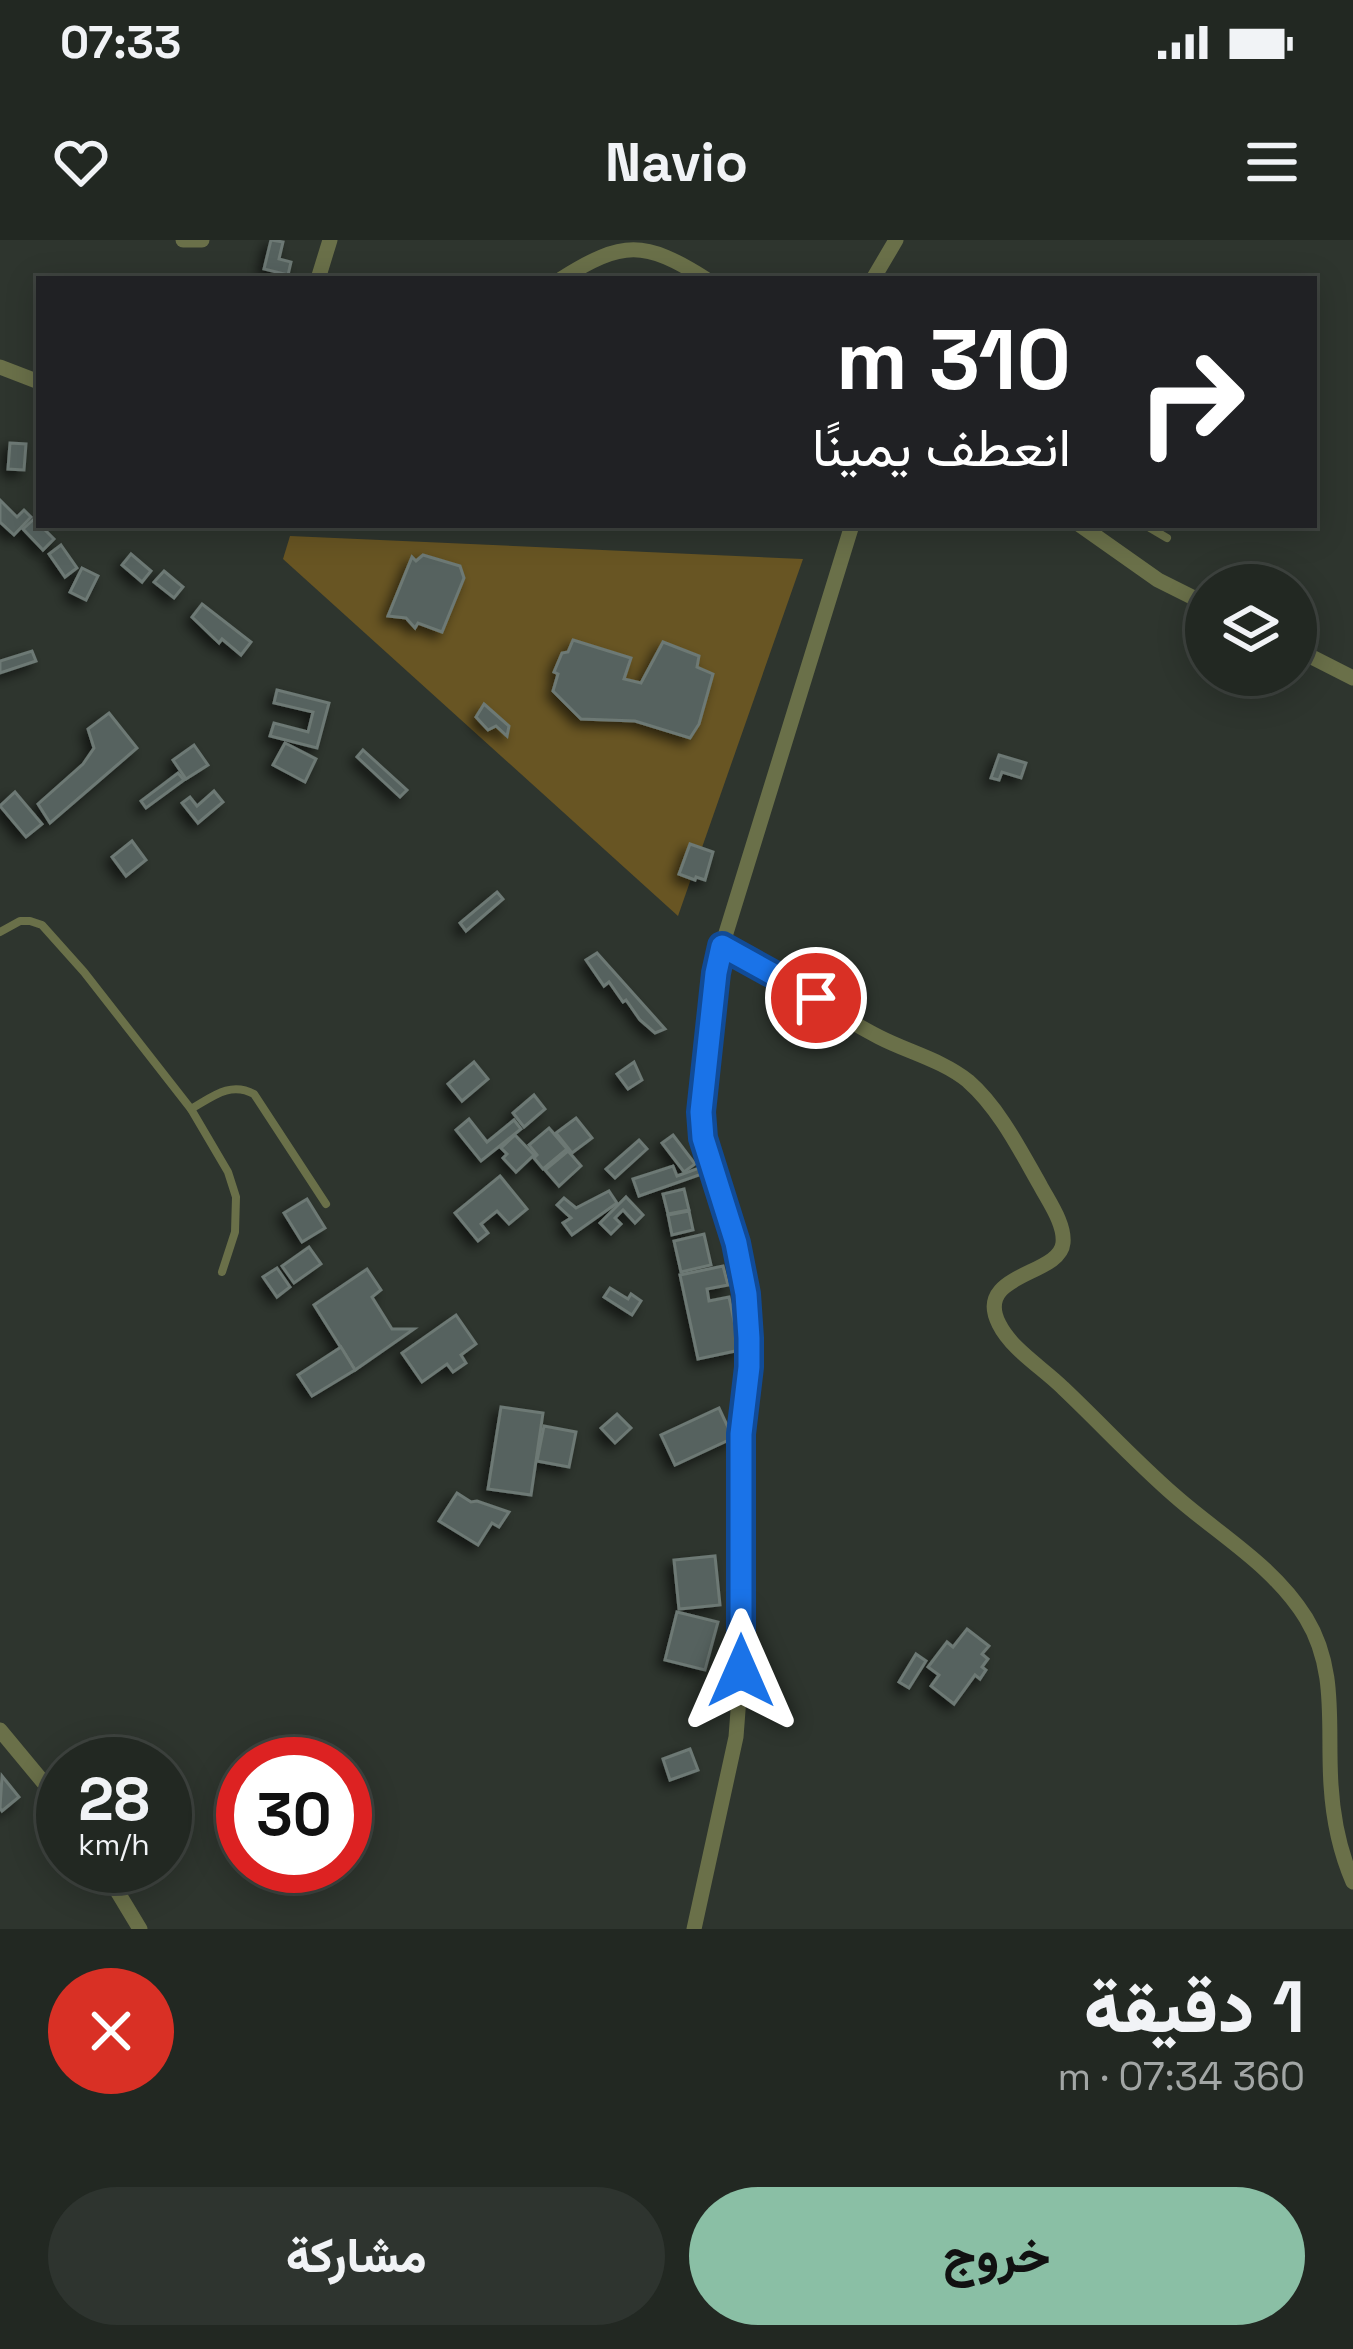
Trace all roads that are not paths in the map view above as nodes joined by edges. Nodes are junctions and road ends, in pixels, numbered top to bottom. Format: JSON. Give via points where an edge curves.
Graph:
{"nodes":[{"id":1,"x":184,"y":240,"type":"edge"},
{"id":2,"x":202,"y":240,"type":"edge"},
{"id":3,"x":330,"y":240,"type":"edge"},
{"id":4,"x":896,"y":240,"type":"edge"},
{"id":5,"x":319,"y":276,"type":"edge"},
{"id":6,"x":566,"y":276,"type":"edge"},
{"id":7,"x":701,"y":276,"type":"edge"},
{"id":8,"x":875,"y":276,"type":"edge"},
{"id":9,"x":0,"y":367,"type":"edge"},
{"id":10,"x":36,"y":381,"type":"edge"},
{"id":11,"x":851,"y":528,"type":"edge"},
{"id":12,"x":1084,"y":528,"type":"edge"},
{"id":13,"x":1149,"y":528,"type":"edge"},
{"id":14,"x":1167,"y":538,"type":"dead end"},
{"id":15,"x":1185,"y":594,"type":"edge"},
{"id":16,"x":1317,"y":660,"type":"edge"},
{"id":17,"x":1353,"y":678,"type":"edge"},
{"id":18,"x":0,"y":932,"type":"edge"},
{"id":19,"x":722,"y":946,"type":"junction"},
{"id":20,"x":191,"y":1108,"type":"junction"},
{"id":21,"x":326,"y":1204,"type":"dead end"},
{"id":22,"x":222,"y":1273,"type":"dead end"},
{"id":23,"x":0,"y":1730,"type":"edge"},
{"id":24,"x":36,"y":1773,"type":"edge"},
{"id":25,"x":1353,"y":1882,"type":"edge"},
{"id":26,"x":118,"y":1893,"type":"edge"},
{"id":27,"x":140,"y":1929,"type":"edge"},
{"id":28,"x":694,"y":1929,"type":"edge"}],
"edges":[{"from":1,"to":2,"type":"street"},
{"from":3,"to":5,"type":"street"},
{"from":4,"to":8,"type":"street"},
{"from":6,"to":7,"type":"street","via":[[630,248],[665,254]]},
{"from":9,"to":10,"type":"street"},
{"from":11,"to":19,"type":"street"},
{"from":12,"to":15,"type":"street"},
{"from":13,"to":14,"type":"lane"},
{"from":16,"to":17,"type":"street"},
{"from":18,"to":20,"type":"lane","via":[[20,921],[42,925]]},
{"from":19,"to":25,"type":"street","via":[[947,1067],[1000,1120],[1064,1240],[1049,1264],[1006,1284],[996,1320],[1147,1470],[1267,1570],[1308,1621],[1326,1661],[1336,1827]]},
{"from":19,"to":28,"type":"street","via":[[701,1112],[748,1316],[741,1671],[736,1737]]},
{"from":20,"to":21,"type":"lane","via":[[232,1088],[254,1094]]},
{"from":20,"to":22,"type":"lane","via":[[236,1198]]},
{"from":23,"to":24,"type":"street"},
{"from":26,"to":27,"type":"street"}]}
